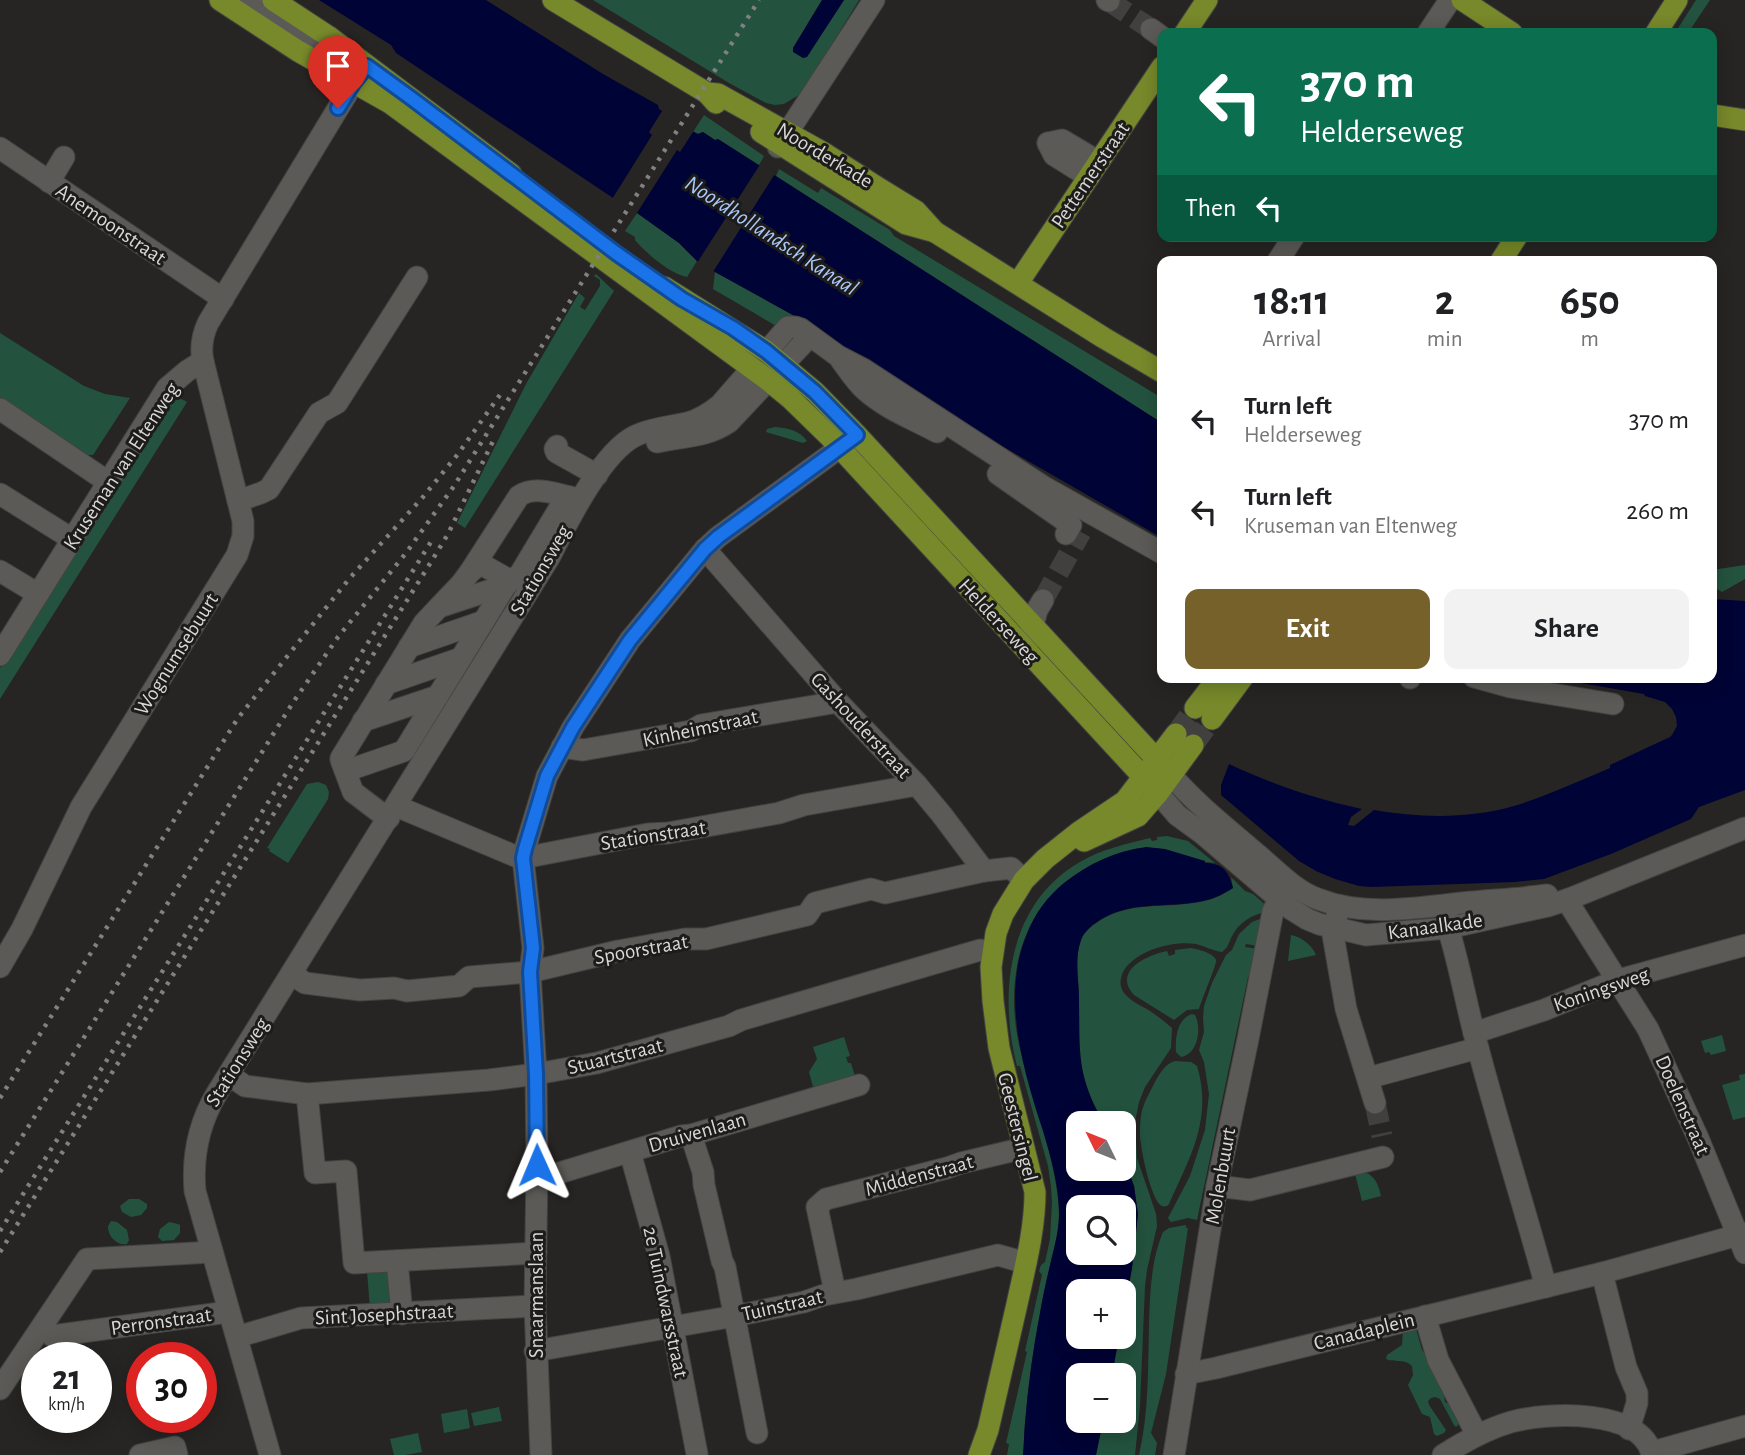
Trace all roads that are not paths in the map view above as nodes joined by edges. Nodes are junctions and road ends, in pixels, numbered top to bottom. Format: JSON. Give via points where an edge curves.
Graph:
{"nodes":[{"id":1,"x":220,"y":0,"type":"edge"},
{"id":2,"x":249,"y":0,"type":"edge"},
{"id":3,"x":273,"y":0,"type":"edge"},
{"id":4,"x":553,"y":0,"type":"edge"},
{"id":5,"x":874,"y":0,"type":"edge"},
{"id":6,"x":1207,"y":0,"type":"edge"},
{"id":7,"x":1450,"y":0,"type":"edge"},
{"id":8,"x":1462,"y":0,"type":"edge"},
{"id":9,"x":1677,"y":0,"type":"edge"},
{"id":10,"x":1188,"y":28,"type":"edge"},
{"id":11,"x":1431,"y":28,"type":"edge"},
{"id":12,"x":1504,"y":28,"type":"edge"},
{"id":13,"x":1659,"y":28,"type":"edge"},
{"id":14,"x":360,"y":74,"type":"junction"},
{"id":15,"x":1157,"y":76,"type":"edge"},
{"id":16,"x":1717,"y":116,"type":"edge"},
{"id":17,"x":1745,"y":120,"type":"edge"},
{"id":18,"x":782,"y":141,"type":"junction"},
{"id":19,"x":1048,"y":143,"type":"dead end"},
{"id":20,"x":0,"y":148,"type":"edge"},
{"id":21,"x":64,"y":157,"type":"dead end"},
{"id":22,"x":1094,"y":170,"type":"junction"},
{"id":23,"x":48,"y":181,"type":"junction"},
{"id":24,"x":417,"y":277,"type":"dead end"},
{"id":25,"x":1018,"y":283,"type":"junction"},
{"id":26,"x":223,"y":299,"type":"junction"},
{"id":27,"x":838,"y":356,"type":"junction"},
{"id":28,"x":775,"y":357,"type":"junction"},
{"id":29,"x":203,"y":361,"type":"junction"},
{"id":30,"x":1157,"y":369,"type":"edge"},
{"id":31,"x":760,"y":373,"type":"junction"},
{"id":32,"x":0,"y":409,"type":"edge"},
{"id":33,"x":857,"y":435,"type":"junction"},
{"id":34,"x":557,"y":446,"type":"dead end"},
{"id":35,"x":829,"y":456,"type":"junction"},
{"id":36,"x":597,"y":475,"type":"junction"},
{"id":37,"x":108,"y":482,"type":"junction"},
{"id":38,"x":0,"y":494,"type":"edge"},
{"id":39,"x":575,"y":498,"type":"junction"},
{"id":40,"x":238,"y":501,"type":"junction"},
{"id":41,"x":1066,"y":534,"type":"dead end"},
{"id":42,"x":72,"y":540,"type":"junction"},
{"id":43,"x":705,"y":549,"type":"junction"},
{"id":44,"x":1157,"y":550,"type":"edge"},
{"id":45,"x":478,"y":563,"type":"junction"},
{"id":46,"x":0,"y":571,"type":"edge"},
{"id":47,"x":506,"y":585,"type":"junction"},
{"id":48,"x":38,"y":594,"type":"junction"},
{"id":49,"x":1043,"y":600,"type":"tunnel mouth"},
{"id":50,"x":489,"y":612,"type":"junction"},
{"id":51,"x":428,"y":619,"type":"junction"},
{"id":52,"x":1033,"y":626,"type":"junction"},
{"id":53,"x":472,"y":640,"type":"junction"},
{"id":54,"x":1026,"y":650,"type":"junction"},
{"id":55,"x":1,"y":653,"type":"edge"},
{"id":56,"x":403,"y":656,"type":"junction"},
{"id":57,"x":461,"y":658,"type":"junction"},
{"id":58,"x":449,"y":677,"type":"junction"},
{"id":59,"x":1217,"y":683,"type":"edge"},
{"id":60,"x":1237,"y":683,"type":"edge"},
{"id":61,"x":1496,"y":683,"type":"edge"},
{"id":62,"x":386,"y":684,"type":"junction"},
{"id":63,"x":438,"y":696,"type":"junction"},
{"id":64,"x":374,"y":702,"type":"junction"},
{"id":65,"x":838,"y":702,"type":"junction"},
{"id":66,"x":1613,"y":704,"type":"dead end"},
{"id":67,"x":363,"y":721,"type":"junction"},
{"id":68,"x":421,"y":723,"type":"junction"},
{"id":69,"x":562,"y":747,"type":"junction"},
{"id":70,"x":346,"y":756,"type":"junction"},
{"id":71,"x":1156,"y":760,"type":"junction"},
{"id":72,"x":1171,"y":775,"type":"junction"},
{"id":73,"x":1142,"y":778,"type":"junction"},
{"id":74,"x":916,"y":785,"type":"junction"},
{"id":75,"x":1158,"y":793,"type":"junction"},
{"id":76,"x":392,"y":812,"type":"junction"},
{"id":77,"x":1745,"y":819,"type":"edge"},
{"id":78,"x":1745,"y":828,"type":"edge"},
{"id":79,"x":1237,"y":851,"type":"junction"},
{"id":80,"x":1050,"y":855,"type":"junction"},
{"id":81,"x":523,"y":858,"type":"junction"},
{"id":82,"x":984,"y":871,"type":"junction"},
{"id":83,"x":1024,"y":880,"type":"junction"},
{"id":84,"x":1569,"y":899,"type":"junction"},
{"id":85,"x":1279,"y":900,"type":"junction"},
{"id":86,"x":1446,"y":905,"type":"junction"},
{"id":87,"x":1338,"y":906,"type":"junction"},
{"id":88,"x":1334,"y":928,"type":"junction"},
{"id":89,"x":1448,"y":928,"type":"junction"},
{"id":90,"x":22,"y":929,"type":"junction"},
{"id":91,"x":0,"y":939,"type":"edge"},
{"id":92,"x":1745,"y":945,"type":"edge"},
{"id":93,"x":992,"y":953,"type":"junction"},
{"id":94,"x":0,"y":967,"type":"edge"},
{"id":95,"x":530,"y":972,"type":"junction"},
{"id":96,"x":292,"y":974,"type":"junction"},
{"id":97,"x":1618,"y":981,"type":"junction"},
{"id":98,"x":1476,"y":1041,"type":"junction"},
{"id":99,"x":536,"y":1074,"type":"junction"},
{"id":100,"x":229,"y":1075,"type":"junction"},
{"id":101,"x":1368,"y":1078,"type":"junction"},
{"id":102,"x":859,"y":1085,"type":"dead end"},
{"id":103,"x":307,"y":1094,"type":"junction"},
{"id":104,"x":1375,"y":1103,"type":"tunnel mouth"},
{"id":105,"x":691,"y":1135,"type":"junction"},
{"id":106,"x":1024,"y":1148,"type":"junction"},
{"id":107,"x":630,"y":1152,"type":"junction"},
{"id":108,"x":1383,"y":1157,"type":"dead end"},
{"id":109,"x":536,"y":1180,"type":"junction"},
{"id":110,"x":1217,"y":1186,"type":"junction"},
{"id":111,"x":1743,"y":1240,"type":"edge"},
{"id":112,"x":212,"y":1252,"type":"junction"},
{"id":113,"x":536,"y":1253,"type":"junction"},
{"id":114,"x":397,"y":1261,"type":"junction"},
{"id":115,"x":1026,"y":1262,"type":"junction"},
{"id":116,"x":1602,"y":1273,"type":"junction"},
{"id":117,"x":1546,"y":1287,"type":"junction"},
{"id":118,"x":835,"y":1292,"type":"junction"},
{"id":119,"x":535,"y":1306,"type":"junction"},
{"id":120,"x":229,"y":1312,"type":"junction"},
{"id":121,"x":402,"y":1314,"type":"junction"},
{"id":122,"x":735,"y":1316,"type":"junction"},
{"id":123,"x":1425,"y":1316,"type":"junction"},
{"id":124,"x":673,"y":1327,"type":"junction"},
{"id":125,"x":52,"y":1336,"type":"dead end"},
{"id":126,"x":237,"y":1337,"type":"junction"},
{"id":127,"x":536,"y":1352,"type":"junction"},
{"id":128,"x":1186,"y":1374,"type":"junction"},
{"id":129,"x":0,"y":1389,"type":"edge"},
{"id":130,"x":1745,"y":1426,"type":"edge"},
{"id":131,"x":1629,"y":1429,"type":"junction"},
{"id":132,"x":757,"y":1433,"type":"dead end"},
{"id":133,"x":1477,"y":1435,"type":"junction"},
{"id":134,"x":1652,"y":1453,"type":"edge"},
{"id":135,"x":697,"y":1454,"type":"edge"},
{"id":136,"x":140,"y":1455,"type":"edge"},
{"id":137,"x":177,"y":1455,"type":"edge"},
{"id":138,"x":270,"y":1455,"type":"edge"},
{"id":139,"x":541,"y":1455,"type":"edge"},
{"id":140,"x":979,"y":1455,"type":"edge"},
{"id":141,"x":1174,"y":1455,"type":"edge"},
{"id":142,"x":1443,"y":1455,"type":"edge"}],
"edges":[{"from":1,"to":14,"type":"main road","name":"Helderseweg","via":[[298,51]]},
{"from":2,"to":14,"type":"street","name":"Helderseweg"},
{"from":3,"to":14,"type":"main road","name":"Helderseweg","via":[[328,36]]},
{"from":4,"to":18,"type":"main road","name":"Noorderkade"},
{"from":5,"to":18,"type":"street"},
{"from":6,"to":10,"type":"main road"},
{"from":7,"to":11,"type":"street"},
{"from":8,"to":12,"type":"main road"},
{"from":9,"to":13,"type":"main road"},
{"from":14,"to":26,"type":"street"},
{"from":14,"to":28,"type":"main road","name":"Helderseweg","via":[[411,98],[616,253]]},
{"from":14,"to":31,"type":"main road","name":"Helderseweg","via":[[390,103]]},
{"from":15,"to":22,"type":"main road","name":"Pettemerstraat"},
{"from":16,"to":17,"type":"main road"},
{"from":18,"to":25,"type":"main road","name":"Noorderkade","via":[[906,224],[935,232]]},
{"from":19,"to":22,"type":"street","via":[[1054,155]]},
{"from":20,"to":23,"type":"street","name":"Anemoonstraat"},
{"from":21,"to":23,"type":"street"},
{"from":22,"to":25,"type":"main road","name":"Pettemerstraat"},
{"from":23,"to":26,"type":"street","name":"Anemoonstraat"},
{"from":24,"to":40,"type":"street","via":[[337,403],[319,413],[269,489]]},
{"from":25,"to":30,"type":"main road","name":"Noorderkade"},
{"from":26,"to":29,"type":"street","via":[[204,332]]},
{"from":27,"to":28,"type":"street","name":"Stationsweg","via":[[810,335]]},
{"from":27,"to":41,"type":"street","via":[[857,382],[872,386],[913,419],[1062,517],[1071,525]]},
{"from":27,"to":44,"type":"street","via":[[1044,487]]},
{"from":28,"to":31,"type":"street","name":"Stationsweg"},
{"from":28,"to":33,"type":"main road","name":"Helderseweg"},
{"from":29,"to":37,"type":"street","name":"Kruseman van Eltenweg","via":[[167,388]]},
{"from":29,"to":40,"type":"street","name":"Wognumsebuurt"},
{"from":31,"to":35,"type":"main road","name":"Helderseweg","via":[[790,398]]},
{"from":31,"to":36,"type":"street","name":"Stationsweg","via":[[721,428],[612,456]]},
{"from":32,"to":37,"type":"street"},
{"from":33,"to":35,"type":"street"},
{"from":33,"to":52,"type":"main road","name":"Helderseweg"},
{"from":34,"to":36,"type":"street","via":[[556,452]]},
{"from":35,"to":43,"type":"street","name":"Snaarmanslaan"},
{"from":35,"to":54,"type":"main road","name":"Helderseweg"},
{"from":36,"to":39,"type":"street","name":"Stationsweg"},
{"from":37,"to":42,"type":"street","name":"Kruseman van Eltenweg"},
{"from":38,"to":42,"type":"street"},
{"from":39,"to":45,"type":"street","name":"Stationsweg","via":[[527,491],[519,496]]},
{"from":39,"to":47,"type":"street","name":"Stationsweg","via":[[559,509],[520,574]]},
{"from":39,"to":76,"type":"street","name":"Stationsweg","via":[[550,558]]},
{"from":40,"to":90,"type":"street","name":"Wognumsebuurt","via":[[243,528],[237,555],[81,807]]},
{"from":42,"to":48,"type":"street","name":"Kruseman van Eltenweg"},
{"from":43,"to":65,"type":"street","name":"Gashouderstraat"},
{"from":43,"to":69,"type":"street","name":"Snaarmanslaan","via":[[630,640]]},
{"from":45,"to":47,"type":"street","name":"Stationsweg","via":[[504,577]]},
{"from":45,"to":51,"type":"street","name":"Stationsweg"},
{"from":46,"to":48,"type":"street"},
{"from":47,"to":50,"type":"street","name":"Stationsweg"},
{"from":47,"to":51,"type":"street","name":"Stationsweg"},
{"from":48,"to":55,"type":"street","name":"Kruseman van Eltenweg"},
{"from":49,"to":52,"type":"street"},
{"from":50,"to":51,"type":"street","name":"Stationsweg"},
{"from":50,"to":53,"type":"street","name":"Stationsweg"},
{"from":50,"to":56,"type":"street","name":"Stationsweg"},
{"from":51,"to":56,"type":"street","name":"Stationsweg"},
{"from":52,"to":54,"type":"street"},
{"from":52,"to":71,"type":"main road","name":"Helderseweg"},
{"from":53,"to":56,"type":"street"},
{"from":53,"to":57,"type":"street","name":"Stationsweg"},
{"from":54,"to":73,"type":"main road","name":"Helderseweg"},
{"from":56,"to":62,"type":"street","name":"Stationsweg"},
{"from":57,"to":58,"type":"street","name":"Stationsweg"},
{"from":57,"to":62,"type":"street"},
{"from":58,"to":63,"type":"street","name":"Stationsweg"},
{"from":58,"to":64,"type":"street"},
{"from":59,"to":60,"type":"main road","via":[[1204,714]]},
{"from":61,"to":66,"type":"street"},
{"from":62,"to":64,"type":"street","name":"Stationsweg"},
{"from":63,"to":67,"type":"street"},
{"from":63,"to":68,"type":"street","name":"Stationsweg"},
{"from":64,"to":67,"type":"street","name":"Stationsweg"},
{"from":65,"to":69,"type":"street","name":"Kinheimstraat","via":[[583,750]]},
{"from":65,"to":74,"type":"street","name":"Gashouderstraat"},
{"from":67,"to":70,"type":"street","name":"Stationsweg"},
{"from":68,"to":70,"type":"street"},
{"from":68,"to":70,"type":"street","name":"Stationsweg","via":[[404,751]]},
{"from":69,"to":81,"type":"street","name":"Snaarmanslaan","via":[[547,776]]},
{"from":70,"to":76,"type":"street","via":[[353,792],[377,811]]},
{"from":71,"to":72,"type":"main road","name":"Helderseweg"},
{"from":71,"to":72,"type":"main road","name":"Geestersingel","via":[[1184,739]]},
{"from":71,"to":73,"type":"main road","name":"Geestersingel"},
{"from":72,"to":75,"type":"main road","name":"Geestersingel"},
{"from":72,"to":79,"type":"street","name":"Kanaalkade"},
{"from":73,"to":75,"type":"main road","name":"Helderseweg"},
{"from":73,"to":80,"type":"main road","name":"Geestersingel","via":[[1125,801]]},
{"from":74,"to":81,"type":"street","name":"Stationstraat"},
{"from":74,"to":82,"type":"street","name":"Gashouderstraat"},
{"from":75,"to":79,"type":"street","name":"Kanaalkade","via":[[1177,815]]},
{"from":75,"to":80,"type":"main road","name":"Geestersingel","via":[[1138,817]]},
{"from":76,"to":81,"type":"street"},
{"from":76,"to":96,"type":"street","name":"Stationsweg"},
{"from":77,"to":86,"type":"street","name":"Kanaalkade","via":[[1572,889]]},
{"from":78,"to":84,"type":"street","name":"Kanaalkade"},
{"from":79,"to":85,"type":"street","name":"Kanaalkade"},
{"from":79,"to":87,"type":"street","name":"Kanaalkade","via":[[1317,899]]},
{"from":80,"to":83,"type":"main road","name":"Geestersingel"},
{"from":81,"to":95,"type":"street","name":"Snaarmanslaan","via":[[533,948]]},
{"from":82,"to":83,"type":"street","via":[[1011,868]]},
{"from":82,"to":95,"type":"street","name":"Spoorstraat","via":[[885,893],[871,889],[816,903],[807,915]]},
{"from":83,"to":93,"type":"main road","name":"Geestersingel","via":[[1003,914]]},
{"from":84,"to":89,"type":"street","name":"Kanaalkade"},
{"from":84,"to":97,"type":"street","name":"Doelenstraat"},
{"from":85,"to":88,"type":"street","name":"Kanaalkade","via":[[1307,919]]},
{"from":85,"to":110,"type":"street","name":"Molenbuurt","via":[[1273,911]]},
{"from":86,"to":87,"type":"street","name":"Kanaalkade","via":[[1395,909]]},
{"from":86,"to":89,"type":"street"},
{"from":87,"to":88,"type":"street"},
{"from":88,"to":89,"type":"street","name":"Kanaalkade","via":[[1366,935]]},
{"from":88,"to":101,"type":"street","via":[[1346,1009]]},
{"from":89,"to":98,"type":"street"},
{"from":90,"to":91,"type":"street","via":[[6,930]]},
{"from":90,"to":94,"type":"street","name":"Wognumsebuurt"},
{"from":92,"to":97,"type":"street","name":"Koningsweg"},
{"from":93,"to":99,"type":"street","name":"Stuartstraat","via":[[979,950],[676,1041]]},
{"from":93,"to":106,"type":"main road","name":"Geestersingel","via":[[999,1048]]},
{"from":95,"to":96,"type":"street","name":"Spoorstraat","via":[[469,977],[459,986],[407,991],[305,983]]},
{"from":95,"to":99,"type":"street","name":"Snaarmanslaan"},
{"from":96,"to":100,"type":"street","name":"Stationsweg"},
{"from":97,"to":98,"type":"street","name":"Koningsweg"},
{"from":97,"to":111,"type":"street","name":"Doelenstraat","via":[[1648,1029]]},
{"from":98,"to":101,"type":"street","name":"Koningsweg"},
{"from":98,"to":117,"type":"street"},
{"from":99,"to":103,"type":"street","name":"Stuartstraat"},
{"from":99,"to":109,"type":"street","name":"Snaarmanslaan"},
{"from":100,"to":103,"type":"street","name":"Stuartstraat","via":[[245,1086]]},
{"from":100,"to":112,"type":"street","name":"Stationsweg","via":[[207,1109],[195,1155],[195,1191]]},
{"from":101,"to":104,"type":"street"},
{"from":102,"to":105,"type":"street","name":"Druivenlaan"},
{"from":103,"to":114,"type":"street","via":[[315,1173],[346,1171],[354,1263]]},
{"from":105,"to":107,"type":"street","name":"Druivenlaan"},
{"from":105,"to":122,"type":"street"},
{"from":106,"to":115,"type":"main road","name":"Geestersingel","via":[[1035,1192]]},
{"from":106,"to":118,"type":"street","name":"Middenstraat","via":[[826,1199],[817,1207]]},
{"from":107,"to":109,"type":"street","name":"Druivenlaan"},
{"from":107,"to":124,"type":"street","name":"2e Tuindwarsstraat"},
{"from":108,"to":110,"type":"street","via":[[1250,1189]]},
{"from":109,"to":113,"type":"street","name":"Snaarmanslaan"},
{"from":110,"to":128,"type":"street","name":"Molenbuurt"},
{"from":111,"to":116,"type":"street"},
{"from":112,"to":120,"type":"street","name":"Stationsweg"},
{"from":112,"to":129,"type":"street","via":[[87,1259]]},
{"from":113,"to":114,"type":"street"},
{"from":113,"to":119,"type":"street","name":"Snaarmanslaan"},
{"from":114,"to":121,"type":"street"},
{"from":115,"to":118,"type":"street","name":"Tuinstraat","via":[[998,1255]]},
{"from":115,"to":140,"type":"main road","name":"Geestersingel"},
{"from":116,"to":117,"type":"street"},
{"from":116,"to":131,"type":"street","via":[[1637,1393]]},
{"from":117,"to":123,"type":"street"},
{"from":118,"to":122,"type":"street","name":"Tuinstraat"},
{"from":119,"to":121,"type":"street","name":"Sint Josephstraat"},
{"from":119,"to":127,"type":"street","name":"Snaarmanslaan"},
{"from":120,"to":125,"type":"street","name":"Perronstraat"},
{"from":120,"to":126,"type":"street","name":"Stationsweg"},
{"from":121,"to":126,"type":"street","name":"Sint Josephstraat","via":[[301,1318]]},
{"from":122,"to":124,"type":"street","name":"Tuinstraat"},
{"from":122,"to":132,"type":"street"},
{"from":123,"to":128,"type":"street","name":"Canadaplein"},
{"from":123,"to":133,"type":"street","name":"Canadaplein","via":[[1438,1360]]},
{"from":124,"to":127,"type":"street","name":"Tuinstraat"},
{"from":124,"to":135,"type":"street","name":"2e Tuindwarsstraat"},
{"from":126,"to":138,"type":"street","name":"Stationsweg"},
{"from":127,"to":139,"type":"street","name":"Snaarmanslaan"},
{"from":128,"to":141,"type":"street","name":"Molenbuurt"},
{"from":130,"to":134,"type":"street"},
{"from":131,"to":133,"type":"street","via":[[1608,1420],[1543,1416]]},
{"from":131,"to":134,"type":"street","via":[[1644,1438]]},
{"from":133,"to":142,"type":"street"},
{"from":136,"to":137,"type":"street","via":[[175,1447]]}]}
